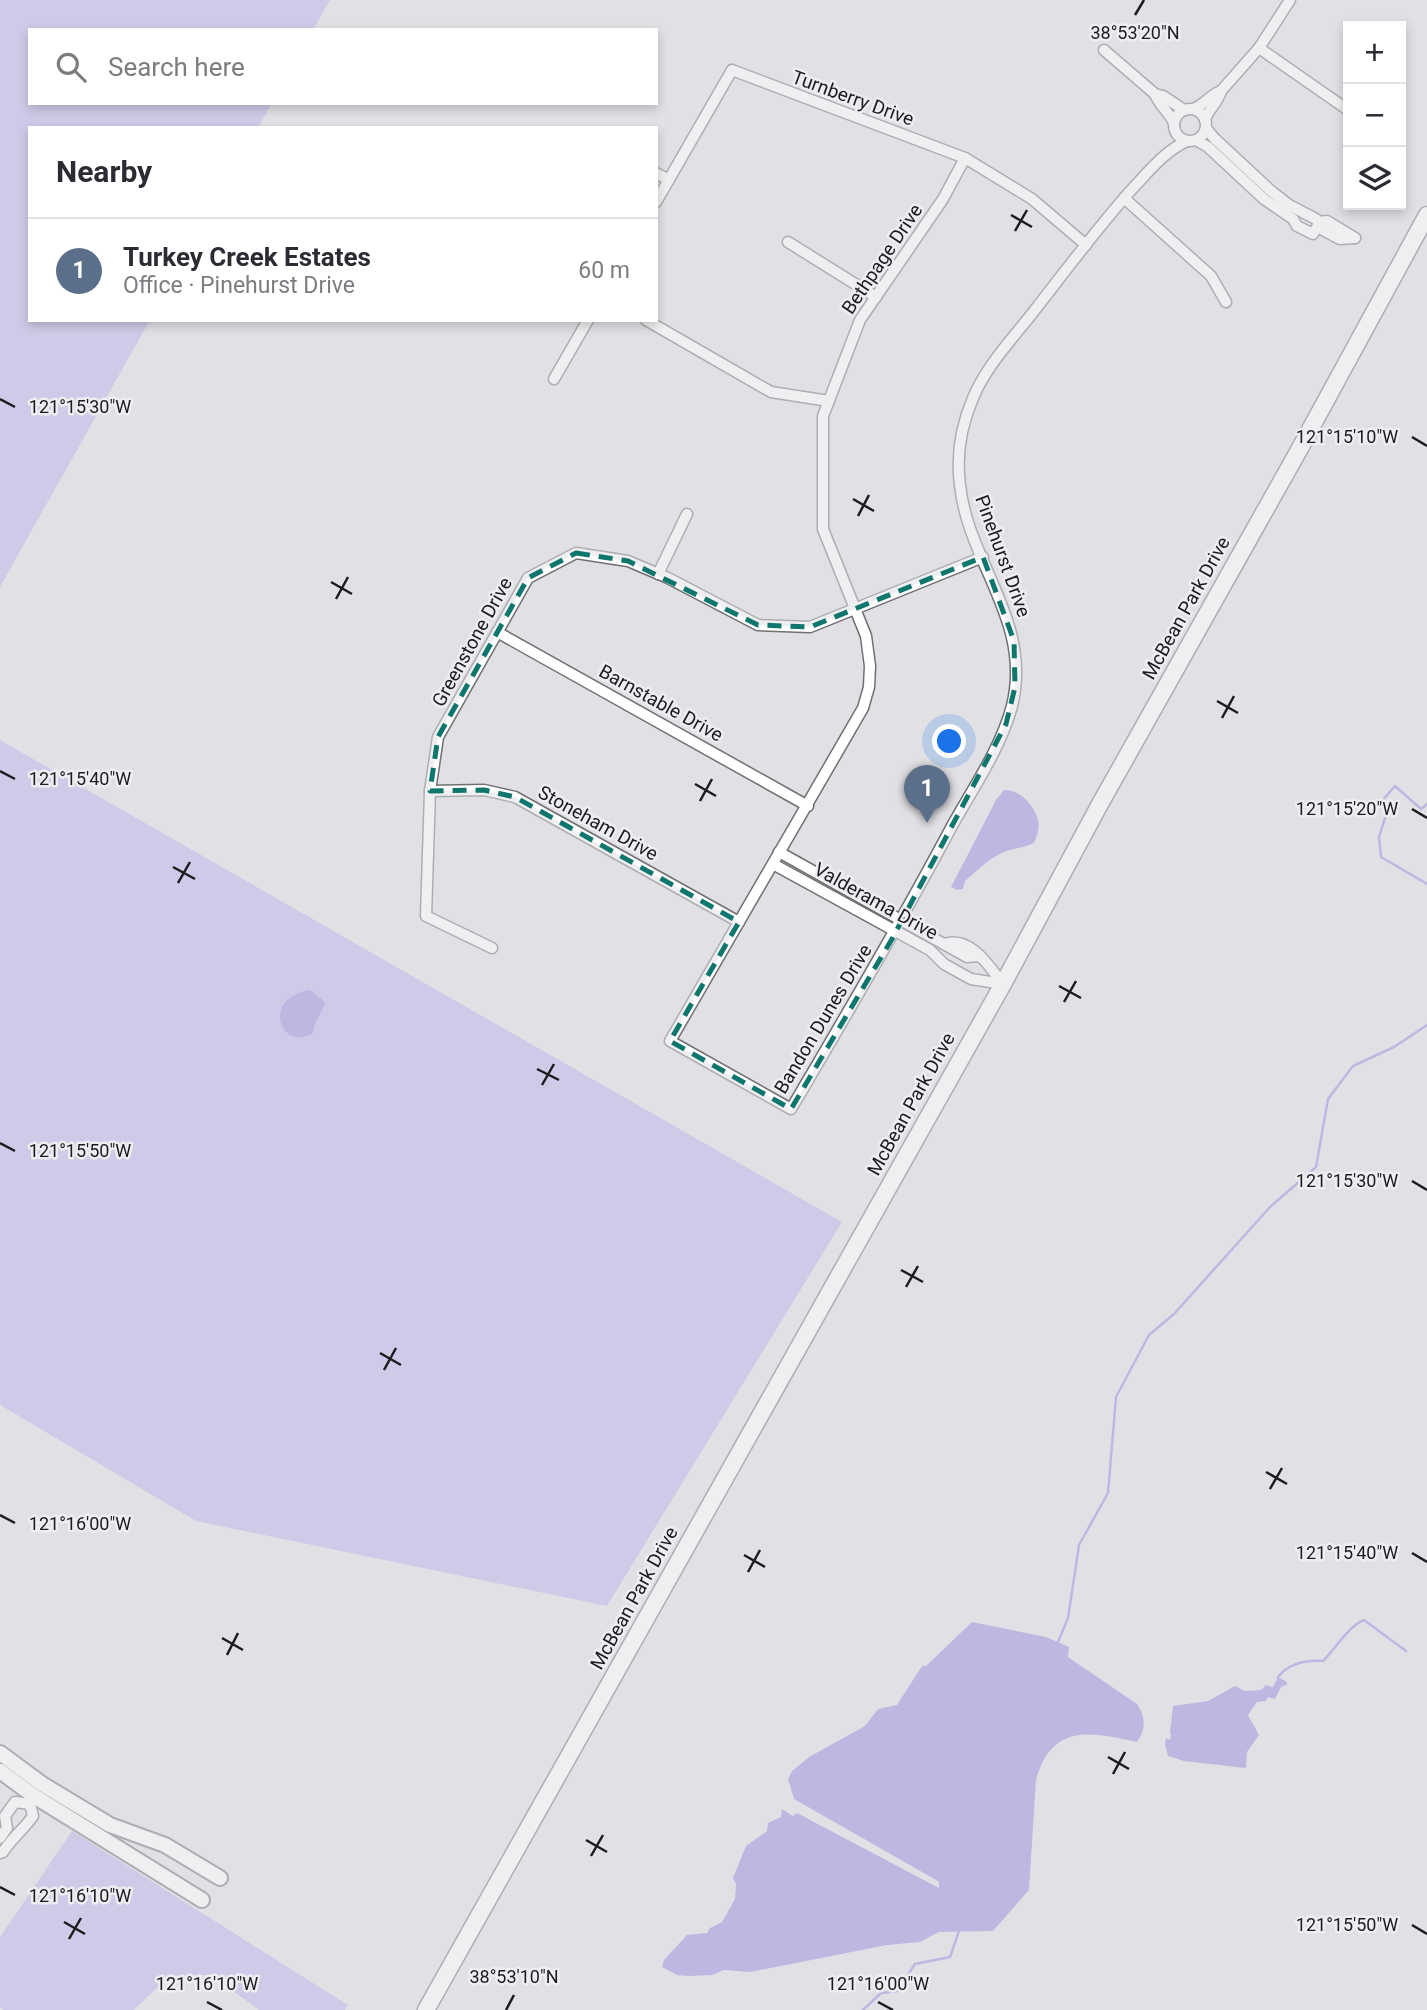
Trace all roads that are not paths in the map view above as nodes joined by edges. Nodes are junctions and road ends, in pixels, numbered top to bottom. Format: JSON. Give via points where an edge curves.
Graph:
{"nodes":[{"id":1,"x":1290,"y":0,"type":"edge"},
{"id":2,"x":1259,"y":48,"type":"junction"},
{"id":3,"x":1104,"y":50,"type":"dead end"},
{"id":4,"x":1221,"y":92,"type":"junction"},
{"id":5,"x":1155,"y":94,"type":"junction"},
{"id":6,"x":1343,"y":107,"type":"edge"},
{"id":7,"x":1189,"y":110,"type":"junction"},
{"id":8,"x":1205,"y":124,"type":"junction"},
{"id":9,"x":1175,"y":127,"type":"junction"},
{"id":10,"x":1191,"y":141,"type":"junction"},
{"id":11,"x":965,"y":158,"type":"junction"},
{"id":12,"x":1161,"y":158,"type":"junction"},
{"id":13,"x":658,"y":174,"type":"edge"},
{"id":14,"x":669,"y":180,"type":"junction"},
{"id":15,"x":1124,"y":198,"type":"junction"},
{"id":16,"x":658,"y":199,"type":"edge"},
{"id":17,"x":1427,"y":215,"type":"edge"},
{"id":18,"x":1320,"y":222,"type":"junction"},
{"id":19,"x":1355,"y":238,"type":"dead end"},
{"id":20,"x":788,"y":242,"type":"dead end"},
{"id":21,"x":1086,"y":245,"type":"junction"},
{"id":22,"x":876,"y":297,"type":"junction"},
{"id":23,"x":1226,"y":302,"type":"dead end"},
{"id":24,"x":587,"y":322,"type":"edge"},
{"id":25,"x":649,"y":322,"type":"edge"},
{"id":26,"x":554,"y":379,"type":"dead end"},
{"id":27,"x":829,"y":401,"type":"junction"},
{"id":28,"x":687,"y":514,"type":"dead end"},
{"id":29,"x":983,"y":557,"type":"junction"},
{"id":30,"x":658,"y":574,"type":"junction"},
{"id":31,"x":856,"y":608,"type":"junction"},
{"id":32,"x":497,"y":632,"type":"junction"},
{"id":33,"x":430,"y":791,"type":"junction"},
{"id":34,"x":808,"y":806,"type":"junction"},
{"id":35,"x":779,"y":852,"type":"junction"},
{"id":36,"x":773,"y":864,"type":"junction"},
{"id":37,"x":739,"y":922,"type":"junction"},
{"id":38,"x":899,"y":926,"type":"junction"},
{"id":39,"x":945,"y":944,"type":"junction"},
{"id":40,"x":492,"y":948,"type":"dead end"},
{"id":41,"x":938,"y":957,"type":"junction"},
{"id":42,"x":1003,"y":984,"type":"junction"},
{"id":43,"x":0,"y":1753,"type":"edge"},
{"id":44,"x":0,"y":1771,"type":"edge"},
{"id":45,"x":35,"y":1795,"type":"junction"},
{"id":46,"x":11,"y":1831,"type":"junction"},
{"id":47,"x":0,"y":1838,"type":"edge"},
{"id":48,"x":0,"y":1853,"type":"edge"},
{"id":49,"x":220,"y":1878,"type":"dead end"},
{"id":50,"x":202,"y":1900,"type":"dead end"},
{"id":51,"x":426,"y":2010,"type":"edge"}],
"edges":[{"from":1,"to":2,"type":"street"},
{"from":2,"to":4,"type":"street"},
{"from":2,"to":6,"type":"street"},
{"from":3,"to":5,"type":"street"},
{"from":4,"to":7,"type":"street"},
{"from":4,"to":8,"type":"street"},
{"from":5,"to":7,"type":"street"},
{"from":5,"to":9,"type":"street"},
{"from":7,"to":8,"type":"street","via":[[1200,113]]},
{"from":7,"to":9,"type":"street","via":[[1178,115]]},
{"from":8,"to":10,"type":"street","via":[[1202,135]]},
{"from":8,"to":18,"type":"street","via":[[1271,191]]},
{"from":9,"to":10,"type":"street","via":[[1180,138]]},
{"from":9,"to":12,"type":"street","name":"Pinehurst Drive"},
{"from":10,"to":12,"type":"street","name":"Pinehurst Drive"},
{"from":10,"to":18,"type":"street","via":[[1208,147],[1297,226],[1313,234]]},
{"from":11,"to":14,"type":"street","name":"Turnberry Drive","via":[[732,70]]},
{"from":11,"to":21,"type":"street","name":"Turnberry Drive","via":[[1031,199]]},
{"from":11,"to":22,"type":"street","name":"Bethpage Drive","via":[[943,199]]},
{"from":12,"to":15,"type":"street","name":"Pinehurst Drive"},
{"from":13,"to":14,"type":"street"},
{"from":14,"to":16,"type":"street","name":"Turnberry Drive"},
{"from":15,"to":21,"type":"street","name":"Pinehurst Drive"},
{"from":15,"to":23,"type":"street","via":[[1211,276]]},
{"from":17,"to":42,"type":"main road","name":"McBean Park Drive"},
{"from":18,"to":19,"type":"street","via":[[1327,221]]},
{"from":20,"to":22,"type":"street"},
{"from":21,"to":29,"type":"street","name":"Pinehurst Drive","via":[[983,378],[967,413],[959,451],[960,489]]},
{"from":22,"to":27,"type":"street","name":"Bethpage Drive","via":[[860,320]]},
{"from":24,"to":26,"type":"street"},
{"from":25,"to":27,"type":"street","via":[[771,392]]},
{"from":27,"to":31,"type":"street","name":"Bethpage Drive","via":[[823,416],[823,528]]},
{"from":28,"to":30,"type":"street"},
{"from":29,"to":31,"type":"street","name":"Greenstone Drive"},
{"from":29,"to":38,"type":"street","name":"Pinehurst Drive","via":[[1014,641],[1017,669],[1012,705],[999,740]]},
{"from":30,"to":31,"type":"street","name":"Greenstone Drive","via":[[758,625],[810,627]]},
{"from":30,"to":32,"type":"street","name":"Greenstone Drive","via":[[628,561],[576,553],[528,578]]},
{"from":31,"to":34,"type":"street","name":"Bethpage Drive","via":[[866,636],[869,687],[863,708]]},
{"from":32,"to":33,"type":"street","name":"Greenstone Drive","via":[[438,737]]},
{"from":32,"to":34,"type":"street","name":"Barnstable Drive"},
{"from":33,"to":37,"type":"street","name":"Stoneham Drive","via":[[484,790],[515,797]]},
{"from":33,"to":40,"type":"street","name":"Greenstone Drive","via":[[426,916]]},
{"from":34,"to":35,"type":"street","name":"Bethpage Drive"},
{"from":35,"to":36,"type":"street","name":"Bandon Dunes Drive"},
{"from":35,"to":38,"type":"street","name":"Valderama Drive"},
{"from":36,"to":37,"type":"street","name":"Bandon Dunes Drive"},
{"from":36,"to":38,"type":"street","name":"Valderama Drive"},
{"from":37,"to":38,"type":"street","name":"Bandon Dunes Drive","via":[[670,1041],[791,1109]]},
{"from":38,"to":39,"type":"street","name":"Valderama Drive"},
{"from":38,"to":41,"type":"street","name":"Valderama Drive"},
{"from":39,"to":41,"type":"street","via":[[937,951]]},
{"from":39,"to":42,"type":"street","name":"Valderama Drive","via":[[960,943],[983,958]]},
{"from":41,"to":42,"type":"street","name":"Valderama Drive","via":[[971,979]]},
{"from":42,"to":51,"type":"main road","name":"McBean Park Drive"},
{"from":43,"to":45,"type":"main road"},
{"from":44,"to":45,"type":"main road"},
{"from":45,"to":46,"type":"street","via":[[33,1816],[23,1829]]},
{"from":45,"to":46,"type":"street","via":[[15,1802],[5,1816]]},
{"from":45,"to":49,"type":"main road","via":[[164,1845]]},
{"from":45,"to":50,"type":"main road"},
{"from":46,"to":47,"type":"street"},
{"from":46,"to":48,"type":"street"}]}
